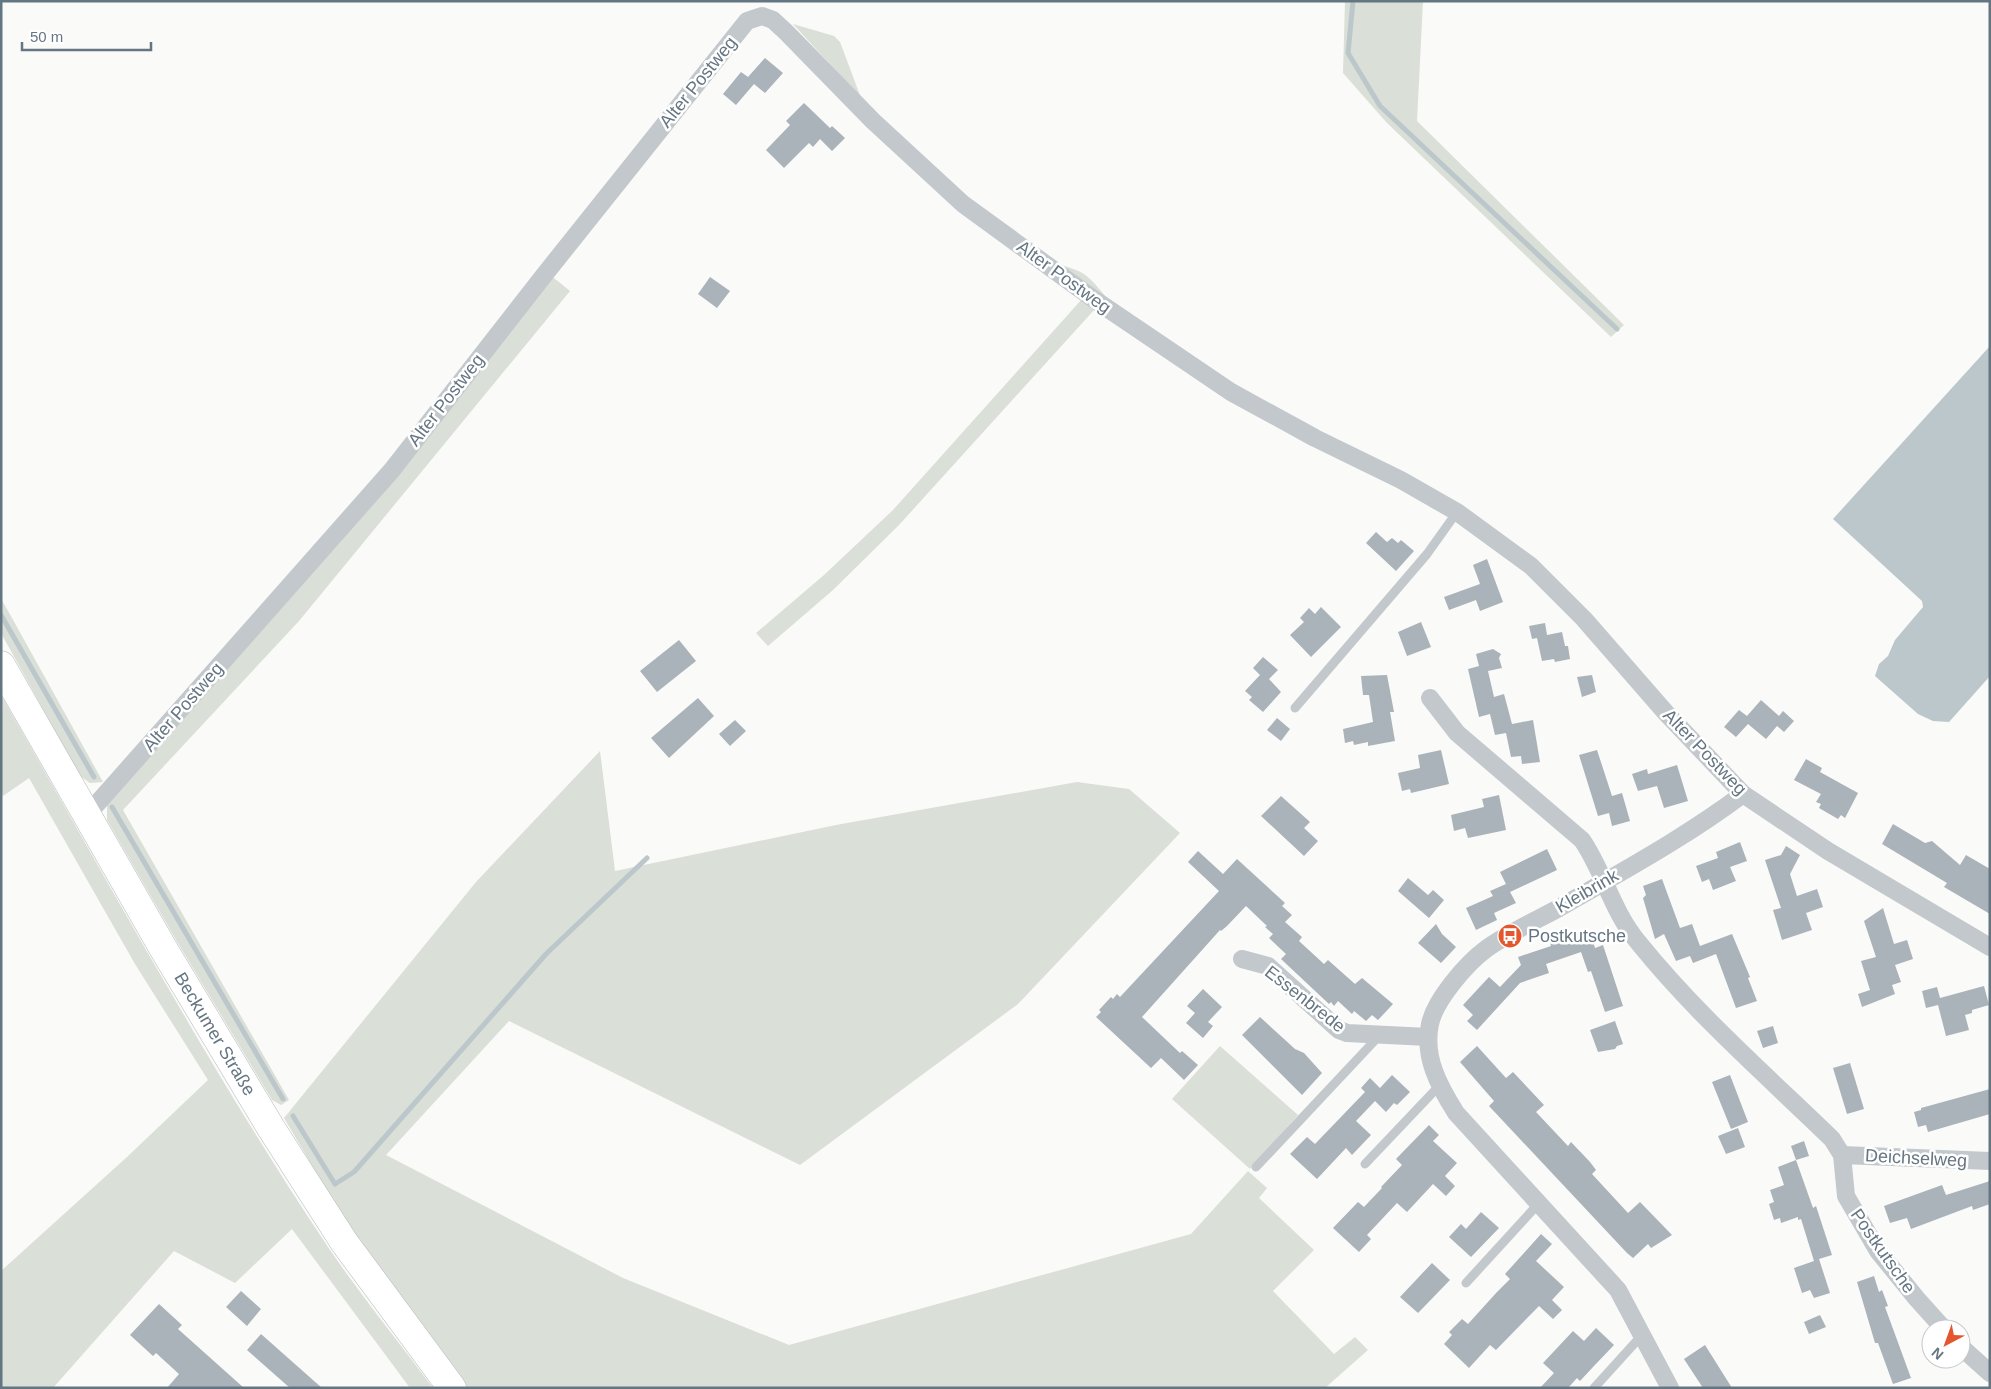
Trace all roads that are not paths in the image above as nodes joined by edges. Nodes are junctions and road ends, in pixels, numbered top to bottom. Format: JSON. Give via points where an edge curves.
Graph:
{"nodes":[{"id":1,"x":1458,"y":512,"type":"junction"},
{"id":2,"x":1,"y":665,"type":"edge"},
{"id":3,"x":1430,"y":698,"type":"dead end"},
{"id":4,"x":1295,"y":708,"type":"dead end"},
{"id":5,"x":1743,"y":794,"type":"junction"},
{"id":6,"x":87,"y":815,"type":"junction"},
{"id":7,"x":1603,"y":882,"type":"junction"},
{"id":8,"x":1990,"y":947,"type":"edge"},
{"id":9,"x":1242,"y":959,"type":"dead end"},
{"id":10,"x":1380,"y":1035,"type":"junction"},
{"id":11,"x":1428,"y":1037,"type":"junction"},
{"id":12,"x":1439,"y":1086,"type":"junction"},
{"id":13,"x":1842,"y":1155,"type":"junction"},
{"id":14,"x":1990,"y":1161,"type":"edge"},
{"id":15,"x":1364,"y":1164,"type":"dead end"},
{"id":16,"x":1256,"y":1167,"type":"dead end"},
{"id":17,"x":1540,"y":1202,"type":"junction"},
{"id":18,"x":1466,"y":1283,"type":"dead end"},
{"id":19,"x":1936,"y":1319,"type":"edge"},
{"id":20,"x":1643,"y":1334,"type":"junction"},
{"id":21,"x":1971,"y":1356,"type":"edge"},
{"id":22,"x":1990,"y":1373,"type":"edge"},
{"id":23,"x":452,"y":1388,"type":"edge"},
{"id":24,"x":1594,"y":1388,"type":"edge"},
{"id":25,"x":1670,"y":1388,"type":"edge"}],
"edges":[{"from":1,"to":4,"type":"lane","via":[[1427,554]]},
{"from":1,"to":5,"type":"street","name":"Alter Postweg","via":[[1531,566],[1584,619],[1666,713]]},
{"from":1,"to":6,"type":"street","name":"Alter Postweg","via":[[1231,392],[1094,300],[964,204],[874,121],[787,33],[762,16],[747,20],[392,470]]},
{"from":2,"to":6,"type":"main road","name":"Beckumer Straße"},
{"from":3,"to":7,"type":"street","name":"Postkutsche","via":[[1456,733],[1582,840],[1596,861]]},
{"from":5,"to":7,"type":"street","name":"Kleibrink"},
{"from":5,"to":8,"type":"street","name":"Alter Postweg","via":[[1828,851]]},
{"from":6,"to":23,"type":"main road","name":"Beckumer Straße","via":[[276,1136],[344,1242]]},
{"from":7,"to":11,"type":"street","name":"Kleibrink","via":[[1486,950],[1440,1001],[1430,1023]]},
{"from":7,"to":13,"type":"street","name":"Postkutsche","via":[[1637,942],[1700,1012],[1832,1139]]},
{"from":9,"to":10,"type":"street","name":"Essenbrede","via":[[1268,966],[1339,1030]]},
{"from":10,"to":11,"type":"street","name":"Essenbrede"},
{"from":10,"to":16,"type":"lane"},
{"from":11,"to":12,"type":"street","name":"Kleibrink","via":[[1431,1062]]},
{"from":12,"to":15,"type":"lane"},
{"from":12,"to":17,"type":"street","name":"Kleibrink","via":[[1456,1113]]},
{"from":13,"to":14,"type":"street","name":"Deichselweg"},
{"from":13,"to":19,"type":"street","name":"Postkutsche","via":[[1846,1196],[1878,1251]]},
{"from":17,"to":18,"type":"lane"},
{"from":17,"to":20,"type":"street","name":"Kleibrink","via":[[1618,1290]]},
{"from":20,"to":24,"type":"lane"},
{"from":20,"to":25,"type":"street","name":"Kleibrink"},
{"from":21,"to":22,"type":"street"}]}
